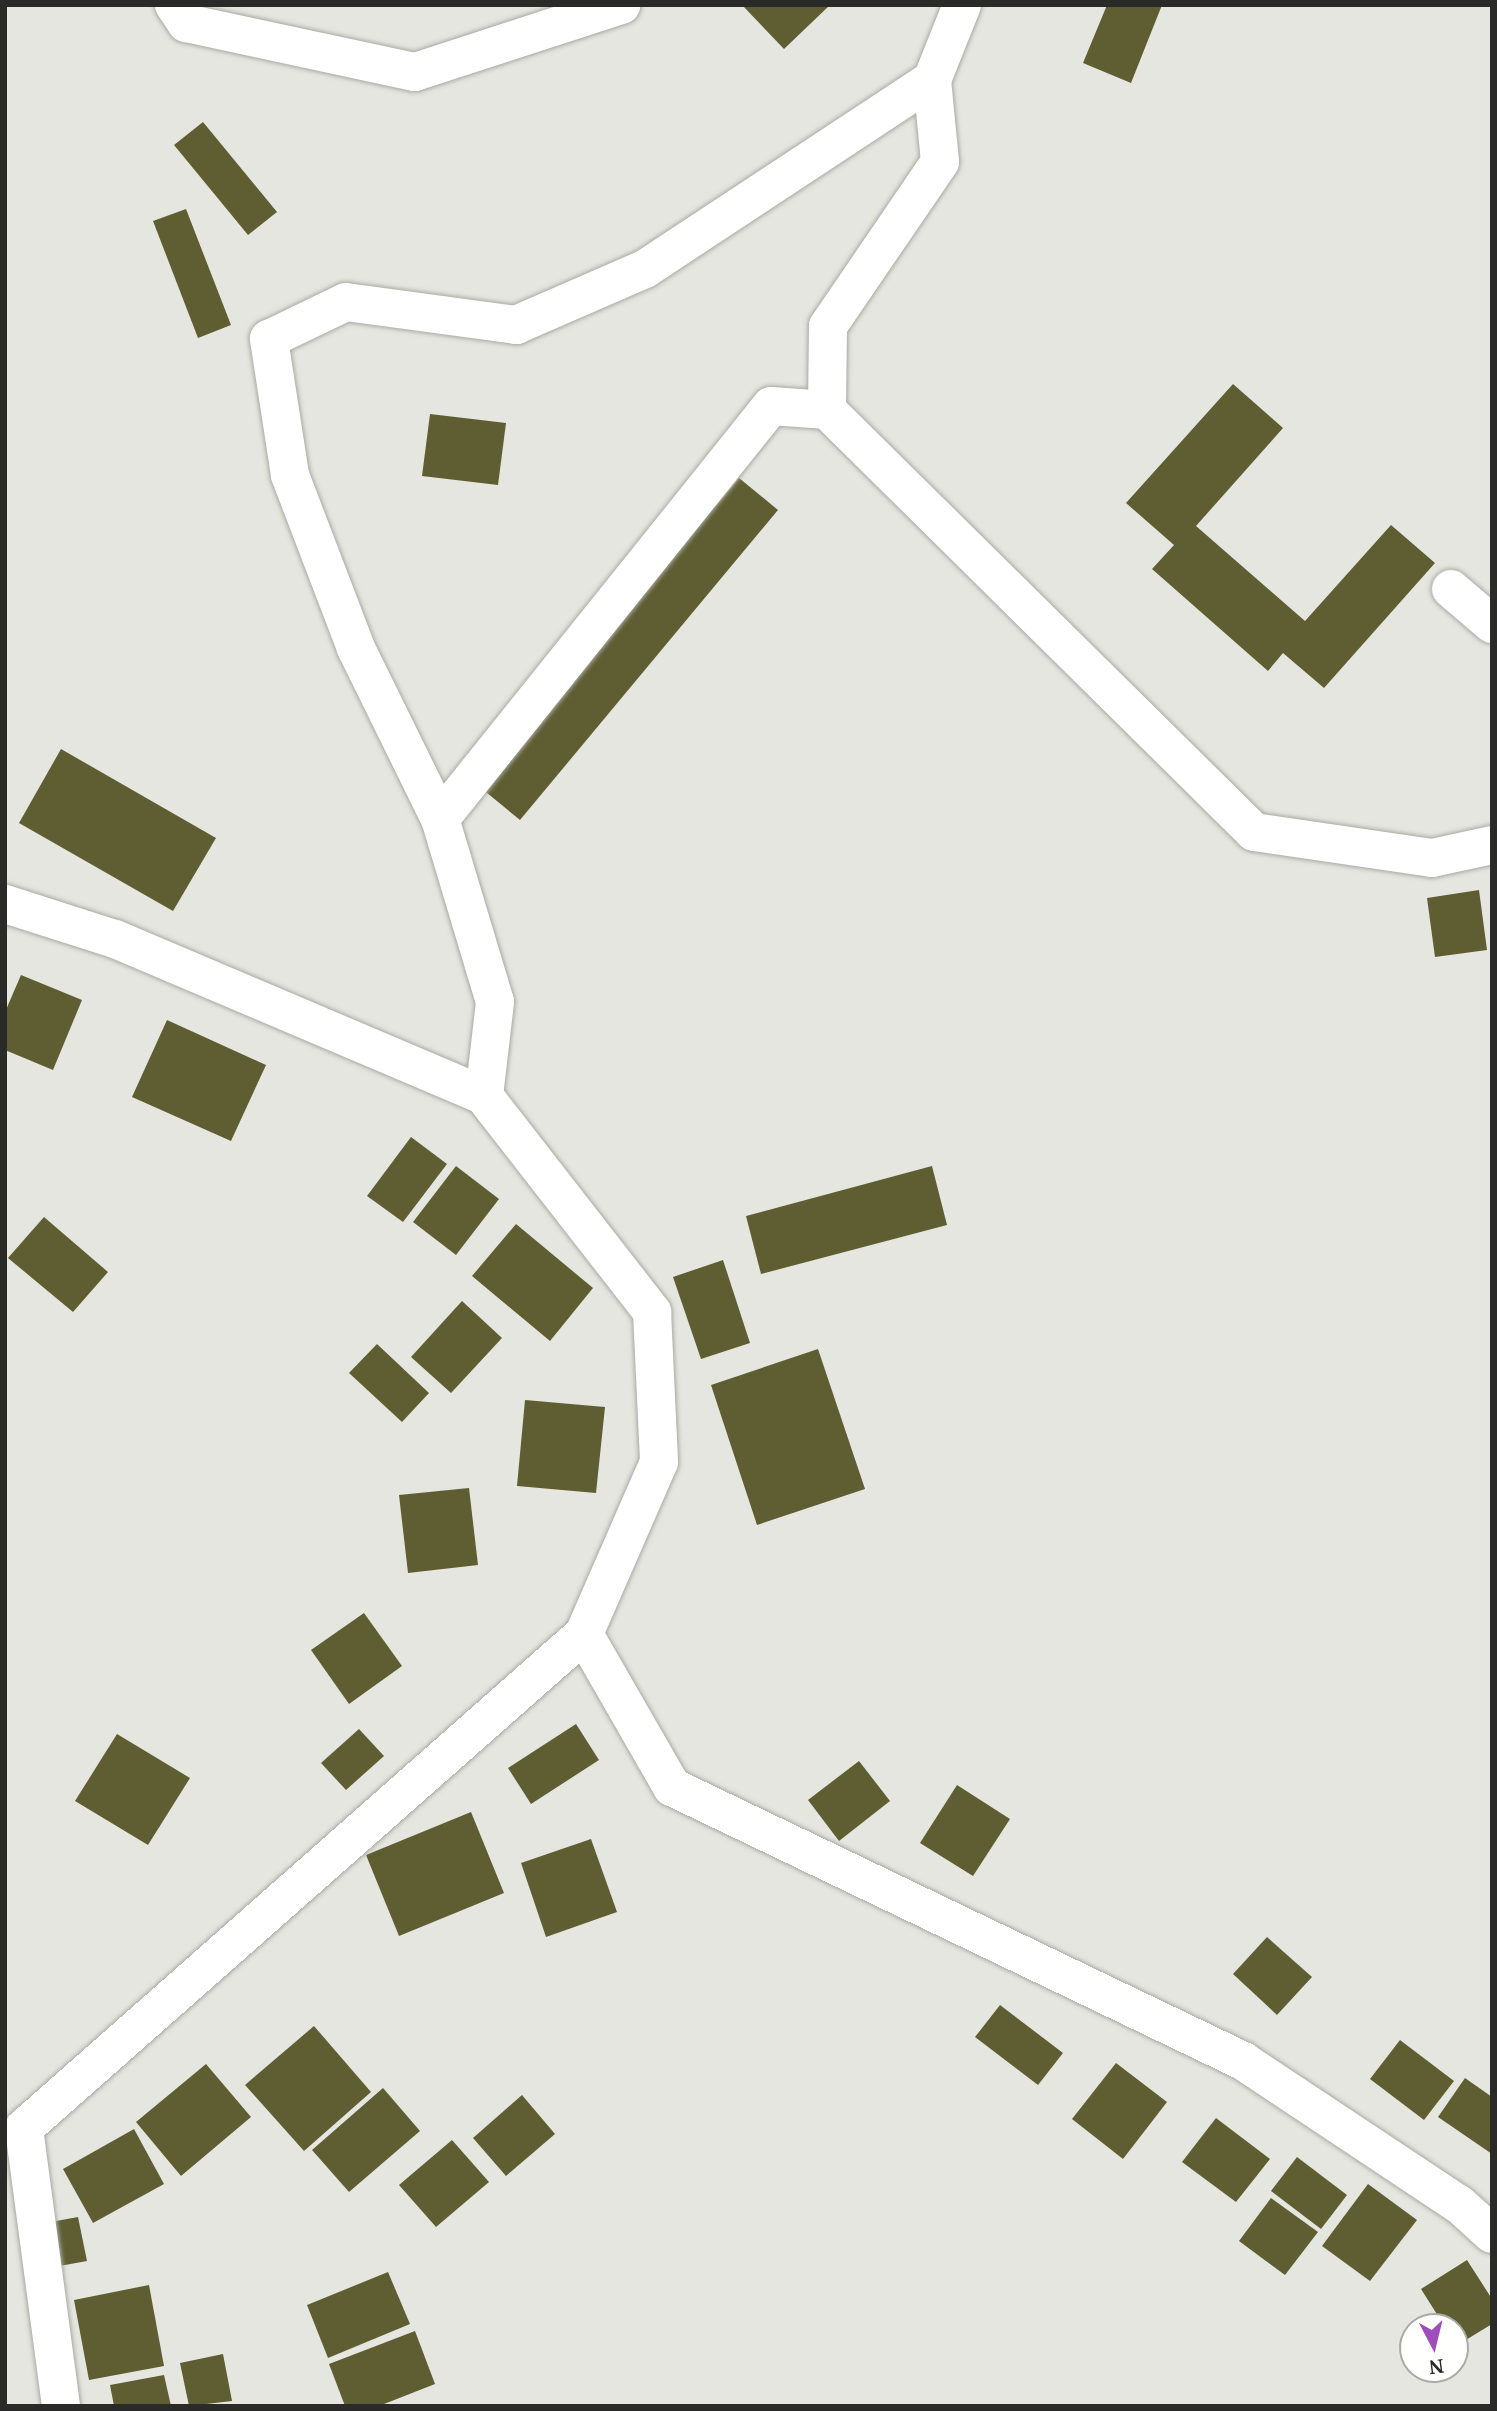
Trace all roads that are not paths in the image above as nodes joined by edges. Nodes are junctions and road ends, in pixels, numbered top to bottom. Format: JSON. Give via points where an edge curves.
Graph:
{"nodes":[{"id":1,"x":174,"y":5,"type":"edge"},
{"id":2,"x":621,"y":5,"type":"edge"},
{"id":3,"x":962,"y":5,"type":"edge"},
{"id":4,"x":932,"y":80,"type":"junction"},
{"id":5,"x":827,"y":410,"type":"junction"},
{"id":6,"x":1451,"y":589,"type":"dead end"},
{"id":7,"x":1492,"y":624,"type":"edge"},
{"id":8,"x":440,"y":819,"type":"junction"},
{"id":9,"x":1492,"y":845,"type":"edge"},
{"id":10,"x":5,"y":904,"type":"edge"},
{"id":11,"x":484,"y":1096,"type":"junction"},
{"id":12,"x":584,"y":1634,"type":"junction"},
{"id":13,"x":1492,"y":2234,"type":"edge"},
{"id":14,"x":61,"y":2406,"type":"edge"}],
"edges":[{"from":1,"to":2,"type":"street","via":[[186,23],[415,72]]},
{"from":3,"to":4,"type":"street"},
{"from":4,"to":5,"type":"street","via":[[940,162],[828,326]]},
{"from":4,"to":8,"type":"street","via":[[645,269],[516,325],[346,302],[269,340],[290,475],[356,648]]},
{"from":5,"to":8,"type":"street","via":[[772,406]]},
{"from":5,"to":9,"type":"street","via":[[1254,832],[1432,858]]},
{"from":6,"to":7,"type":"street"},
{"from":8,"to":11,"type":"street","via":[[495,1002]]},
{"from":10,"to":11,"type":"street","via":[[115,939]]},
{"from":11,"to":12,"type":"street","via":[[652,1312],[659,1462]]},
{"from":12,"to":13,"type":"street","via":[[673,1787],[1243,2061],[1460,2204]]},
{"from":12,"to":14,"type":"street","via":[[24,2128]]}]}
